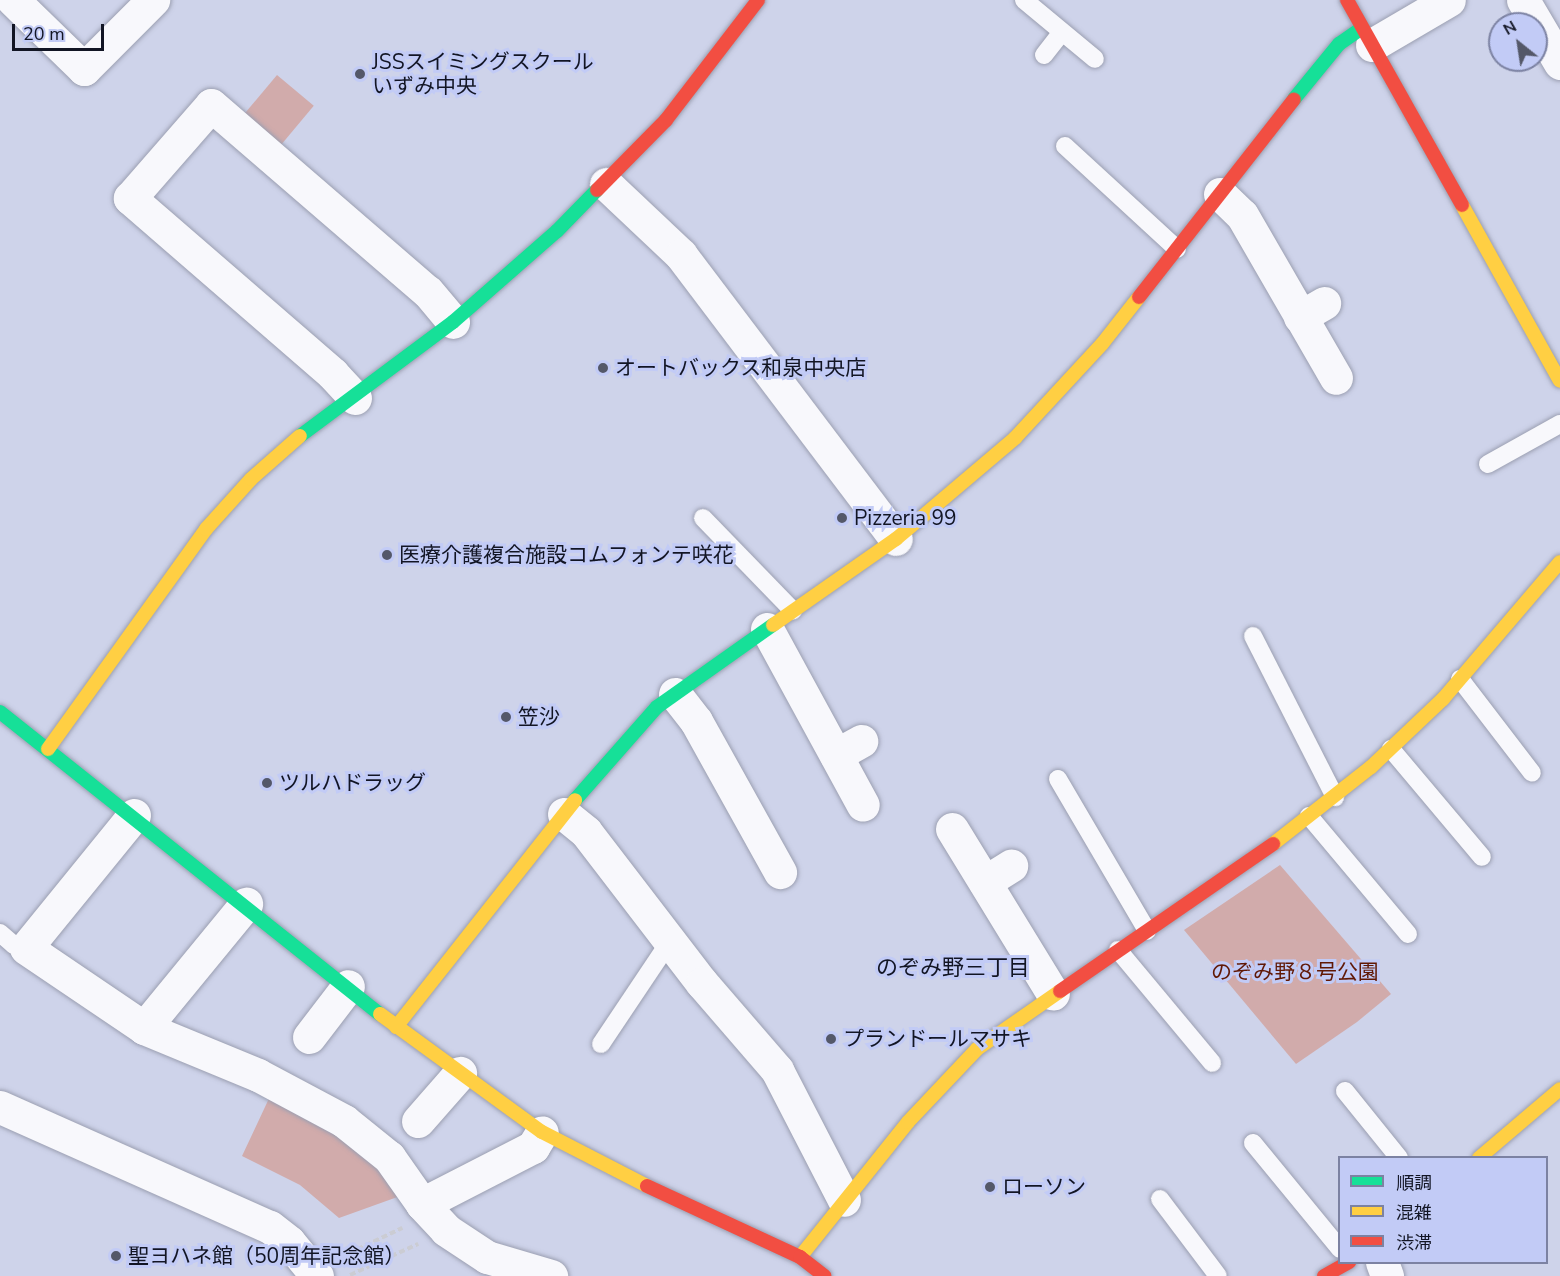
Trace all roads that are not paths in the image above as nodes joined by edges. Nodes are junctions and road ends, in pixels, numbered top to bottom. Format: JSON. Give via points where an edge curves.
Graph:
{"nodes":[{"id":1,"x":13,"y":0,"type":"edge"},
{"id":2,"x":153,"y":0,"type":"edge"},
{"id":3,"x":758,"y":0,"type":"edge"},
{"id":4,"x":1024,"y":0,"type":"edge"},
{"id":5,"x":1347,"y":0,"type":"edge"},
{"id":6,"x":1449,"y":0,"type":"edge"},
{"id":7,"x":1523,"y":0,"type":"edge"},
{"id":8,"x":1062,"y":32,"type":"junction"},
{"id":9,"x":1367,"y":36,"type":"junction"},
{"id":10,"x":1044,"y":55,"type":"dead end"},
{"id":11,"x":1095,"y":59,"type":"dead end"},
{"id":12,"x":1560,"y":63,"type":"edge"},
{"id":13,"x":1065,"y":146,"type":"dead end"},
{"id":14,"x":606,"y":184,"type":"junction"},
{"id":15,"x":1220,"y":194,"type":"junction"},
{"id":16,"x":1177,"y":249,"type":"junction"},
{"id":17,"x":453,"y":322,"type":"junction"},
{"id":18,"x":1556,"y":365,"type":"edge"},
{"id":19,"x":1336,"y":378,"type":"dead end"},
{"id":20,"x":355,"y":398,"type":"junction"},
{"id":21,"x":1560,"y":424,"type":"edge"},
{"id":22,"x":1488,"y":464,"type":"dead end"},
{"id":23,"x":703,"y":518,"type":"dead end"},
{"id":24,"x":896,"y":539,"type":"junction"},
{"id":25,"x":1560,"y":562,"type":"edge"},
{"id":26,"x":793,"y":611,"type":"junction"},
{"id":27,"x":766,"y":629,"type":"junction"},
{"id":28,"x":1253,"y":636,"type":"dead end"},
{"id":29,"x":1460,"y":679,"type":"junction"},
{"id":30,"x":675,"y":694,"type":"junction"},
{"id":31,"x":0,"y":711,"type":"edge"},
{"id":32,"x":48,"y":749,"type":"junction"},
{"id":33,"x":1391,"y":749,"type":"junction"},
{"id":34,"x":1532,"y":773,"type":"dead end"},
{"id":35,"x":1058,"y":779,"type":"dead end"},
{"id":36,"x":1335,"y":797,"type":"junction"},
{"id":37,"x":863,"y":805,"type":"dead end"},
{"id":38,"x":564,"y":814,"type":"junction"},
{"id":39,"x":134,"y":815,"type":"junction"},
{"id":40,"x":1309,"y":816,"type":"junction"},
{"id":41,"x":952,"y":829,"type":"dead end"},
{"id":42,"x":1482,"y":857,"type":"dead end"},
{"id":43,"x":780,"y":872,"type":"dead end"},
{"id":44,"x":246,"y":904,"type":"junction"},
{"id":45,"x":1147,"y":931,"type":"junction"},
{"id":46,"x":1408,"y":934,"type":"dead end"},
{"id":47,"x":13,"y":941,"type":"edge"},
{"id":48,"x":670,"y":941,"type":"junction"},
{"id":49,"x":1118,"y":951,"type":"junction"},
{"id":50,"x":348,"y":986,"type":"junction"},
{"id":51,"x":1053,"y":994,"type":"junction"},
{"id":52,"x":396,"y":1027,"type":"junction"},
{"id":53,"x":144,"y":1028,"type":"junction"},
{"id":54,"x":309,"y":1037,"type":"dead end"},
{"id":55,"x":601,"y":1044,"type":"dead end"},
{"id":56,"x":1212,"y":1063,"type":"dead end"},
{"id":57,"x":460,"y":1073,"type":"junction"},
{"id":58,"x":1560,"y":1089,"type":"edge"},
{"id":59,"x":1345,"y":1091,"type":"dead end"},
{"id":60,"x":0,"y":1107,"type":"edge"},
{"id":61,"x":418,"y":1121,"type":"dead end"},
{"id":62,"x":542,"y":1132,"type":"junction"},
{"id":63,"x":1253,"y":1143,"type":"dead end"},
{"id":64,"x":1397,"y":1156,"type":"edge"},
{"id":65,"x":1481,"y":1156,"type":"edge"},
{"id":66,"x":1160,"y":1199,"type":"dead end"},
{"id":67,"x":844,"y":1200,"type":"junction"},
{"id":68,"x":433,"y":1216,"type":"junction"},
{"id":69,"x":1338,"y":1248,"type":"edge"},
{"id":70,"x":800,"y":1257,"type":"junction"},
{"id":71,"x":1346,"y":1264,"type":"edge"},
{"id":72,"x":328,"y":1267,"type":"edge"},
{"id":73,"x":551,"y":1276,"type":"edge"},
{"id":74,"x":824,"y":1276,"type":"edge"},
{"id":75,"x":1218,"y":1276,"type":"edge"},
{"id":76,"x":1324,"y":1276,"type":"edge"}],
"edges":[{"from":1,"to":2,"type":"street","via":[[84,69]]},
{"from":3,"to":14,"type":"street","via":[[666,120]]},
{"from":4,"to":8,"type":"lane"},
{"from":5,"to":9,"type":"street"},
{"from":6,"to":9,"type":"street"},
{"from":7,"to":12,"type":"street"},
{"from":8,"to":10,"type":"lane"},
{"from":8,"to":11,"type":"lane"},
{"from":9,"to":15,"type":"street","via":[[1325,60]]},
{"from":9,"to":18,"type":"street"},
{"from":13,"to":16,"type":"lane"},
{"from":14,"to":17,"type":"street"},
{"from":14,"to":24,"type":"street","via":[[681,255]]},
{"from":15,"to":16,"type":"street"},
{"from":15,"to":19,"type":"street","via":[[1242,215],[1312,310]]},
{"from":16,"to":24,"type":"street","via":[[1102,344],[1015,438]]},
{"from":17,"to":20,"type":"street"},
{"from":17,"to":20,"type":"street","via":[[428,292],[212,105],[130,198],[333,374]]},
{"from":20,"to":32,"type":"street","via":[[279,452],[206,529]]},
{"from":21,"to":22,"type":"lane"},
{"from":23,"to":26,"type":"lane"},
{"from":24,"to":26,"type":"street"},
{"from":25,"to":29,"type":"street"},
{"from":26,"to":27,"type":"street"},
{"from":27,"to":30,"type":"street"},
{"from":27,"to":37,"type":"street","via":[[848,748]]},
{"from":28,"to":36,"type":"lane"},
{"from":29,"to":33,"type":"street"},
{"from":29,"to":34,"type":"lane"},
{"from":30,"to":38,"type":"street","via":[[615,752]]},
{"from":30,"to":43,"type":"street","via":[[696,721]]},
{"from":31,"to":32,"type":"street"},
{"from":32,"to":39,"type":"street"},
{"from":33,"to":36,"type":"street"},
{"from":33,"to":42,"type":"lane"},
{"from":35,"to":45,"type":"lane"},
{"from":36,"to":40,"type":"street"},
{"from":38,"to":48,"type":"street","via":[[586,832]]},
{"from":38,"to":52,"type":"street"},
{"from":39,"to":44,"type":"street"},
{"from":39,"to":47,"type":"street"},
{"from":40,"to":45,"type":"street"},
{"from":40,"to":46,"type":"lane"},
{"from":41,"to":51,"type":"street","via":[[998,874]]},
{"from":44,"to":50,"type":"street"},
{"from":44,"to":53,"type":"street"},
{"from":45,"to":49,"type":"street"},
{"from":47,"to":53,"type":"street"},
{"from":48,"to":55,"type":"lane"},
{"from":48,"to":67,"type":"street","via":[[777,1070]]},
{"from":49,"to":51,"type":"street"},
{"from":49,"to":56,"type":"lane"},
{"from":50,"to":52,"type":"street"},
{"from":50,"to":54,"type":"street"},
{"from":51,"to":67,"type":"street","via":[[977,1049],[946,1077]]},
{"from":52,"to":57,"type":"street"},
{"from":53,"to":68,"type":"street","via":[[258,1075],[344,1121],[389,1157]]},
{"from":57,"to":61,"type":"street"},
{"from":57,"to":62,"type":"street"},
{"from":58,"to":65,"type":"street"},
{"from":59,"to":64,"type":"lane"},
{"from":60,"to":72,"type":"street","via":[[270,1227]]},
{"from":62,"to":68,"type":"street","via":[[532,1147]]},
{"from":62,"to":70,"type":"street","via":[[592,1161]]},
{"from":63,"to":69,"type":"lane"},
{"from":66,"to":75,"type":"lane"},
{"from":67,"to":70,"type":"street"},
{"from":68,"to":73,"type":"street","via":[[486,1257]]},
{"from":70,"to":74,"type":"street"},
{"from":71,"to":76,"type":"street"}]}
